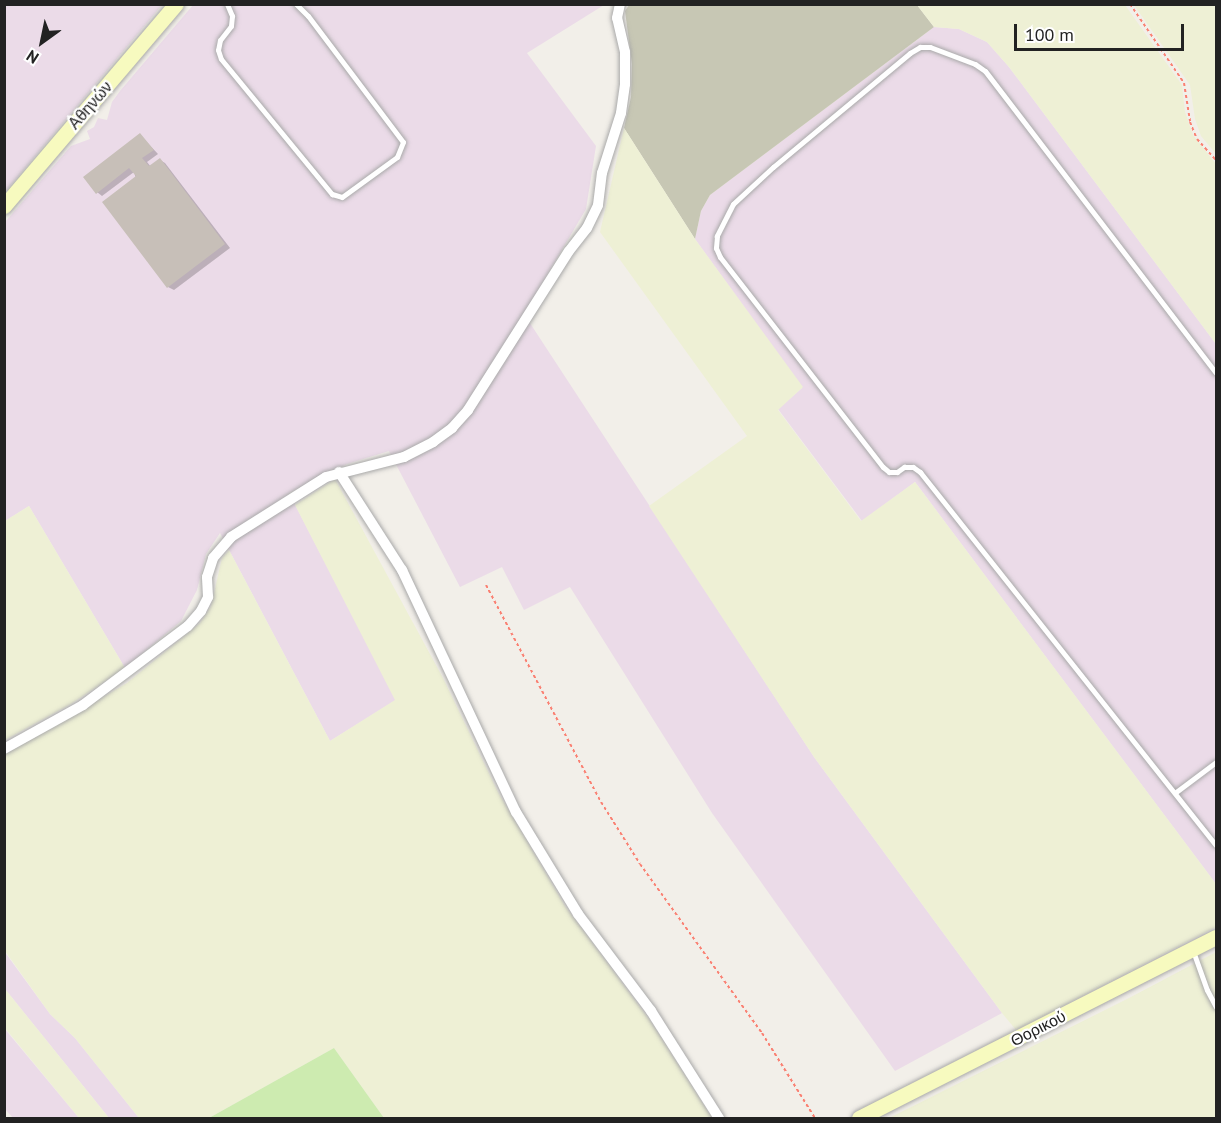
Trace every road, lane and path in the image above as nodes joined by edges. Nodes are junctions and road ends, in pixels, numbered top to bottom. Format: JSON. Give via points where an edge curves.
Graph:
{"nodes":[{"id":1,"x":176,"y":4,"type":"edge"},
{"id":2,"x":296,"y":4,"type":"edge"},
{"id":3,"x":620,"y":4,"type":"edge"},
{"id":4,"x":1130,"y":4,"type":"edge"},
{"id":5,"x":229,"y":5,"type":"edge"},
{"id":6,"x":1216,"y":160,"type":"edge"},
{"id":7,"x":4,"y":206,"type":"edge"},
{"id":8,"x":1216,"y":373,"type":"edge"},
{"id":9,"x":339,"y":472,"type":"junction"},
{"id":10,"x":486,"y":585,"type":"dead end"},
{"id":11,"x":4,"y":749,"type":"edge"},
{"id":12,"x":1216,"y":762,"type":"edge"},
{"id":13,"x":1176,"y":792,"type":"junction"},
{"id":14,"x":1216,"y":844,"type":"edge"},
{"id":15,"x":1216,"y":937,"type":"edge"},
{"id":16,"x":1193,"y":949,"type":"junction"},
{"id":17,"x":1216,"y":1007,"type":"edge"},
{"id":18,"x":719,"y":1119,"type":"edge"},
{"id":19,"x":814,"y":1119,"type":"edge"},
{"id":20,"x":859,"y":1119,"type":"edge"}],
"edges":[{"from":1,"to":7,"type":"main road","name":"Αθηνών"},
{"from":2,"to":5,"type":"lane","via":[[403,142],[397,157],[342,197],[332,194],[221,58],[220,40],[231,26]]},
{"from":3,"to":9,"type":"street","via":[[617,18],[625,52],[621,113],[602,174],[598,205],[587,228],[452,428],[404,457]]},
{"from":4,"to":6,"type":"path","via":[[1184,83],[1197,139]]},
{"from":8,"to":13,"type":"lane","via":[[985,71],[930,46],[910,52],[765,174],[733,204],[717,236],[720,257],[883,467],[889,472],[913,467],[920,472]]},
{"from":9,"to":11,"type":"street","via":[[231,537],[213,558],[207,577],[207,597],[188,626],[83,705]]},
{"from":9,"to":18,"type":"street","via":[[402,570],[516,812],[578,914],[651,1011]]},
{"from":10,"to":19,"type":"path","via":[[601,802],[640,864],[762,1033]]},
{"from":12,"to":13,"type":"lane"},
{"from":13,"to":14,"type":"lane"},
{"from":15,"to":16,"type":"main road","name":"Θορικού"},
{"from":16,"to":17,"type":"lane"},
{"from":16,"to":20,"type":"main road","name":"Θορικού"}]}
